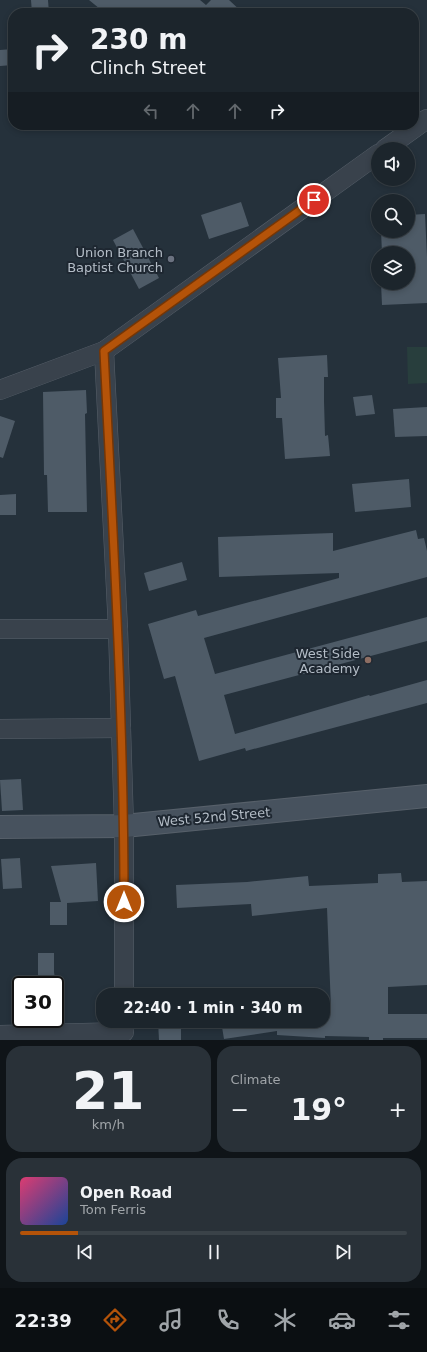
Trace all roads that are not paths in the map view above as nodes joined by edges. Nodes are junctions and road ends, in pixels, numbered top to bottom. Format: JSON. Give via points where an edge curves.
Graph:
{"nodes":[{"id":1,"x":412,"y":130,"type":"edge"},
{"id":2,"x":395,"y":142,"type":"edge"},
{"id":3,"x":371,"y":159,"type":"edge"},
{"id":4,"x":104,"y":351,"type":"junction"},
{"id":5,"x":0,"y":390,"type":"edge"},
{"id":6,"x":0,"y":629,"type":"edge"},
{"id":7,"x":118,"y":629,"type":"junction"},
{"id":8,"x":121,"y":728,"type":"junction"},
{"id":9,"x":0,"y":730,"type":"edge"},
{"id":10,"x":427,"y":796,"type":"edge"},
{"id":11,"x":124,"y":826,"type":"junction"},
{"id":12,"x":0,"y":827,"type":"edge"},
{"id":13,"x":124,"y":988,"type":"edge"},
{"id":14,"x":124,"y":1031,"type":"edge"},
{"id":15,"x":0,"y":1035,"type":"edge"}],
"edges":[{"from":1,"to":2,"type":"street"},
{"from":3,"to":4,"type":"street"},
{"from":4,"to":5,"type":"street"},
{"from":4,"to":7,"type":"street"},
{"from":6,"to":7,"type":"street"},
{"from":7,"to":8,"type":"street"},
{"from":8,"to":9,"type":"street"},
{"from":8,"to":11,"type":"street"},
{"from":10,"to":11,"type":"main road","name":"West 52nd Street"},
{"from":11,"to":12,"type":"main road","name":"West 52nd Street"},
{"from":11,"to":13,"type":"street"},
{"from":14,"to":15,"type":"street"}]}
